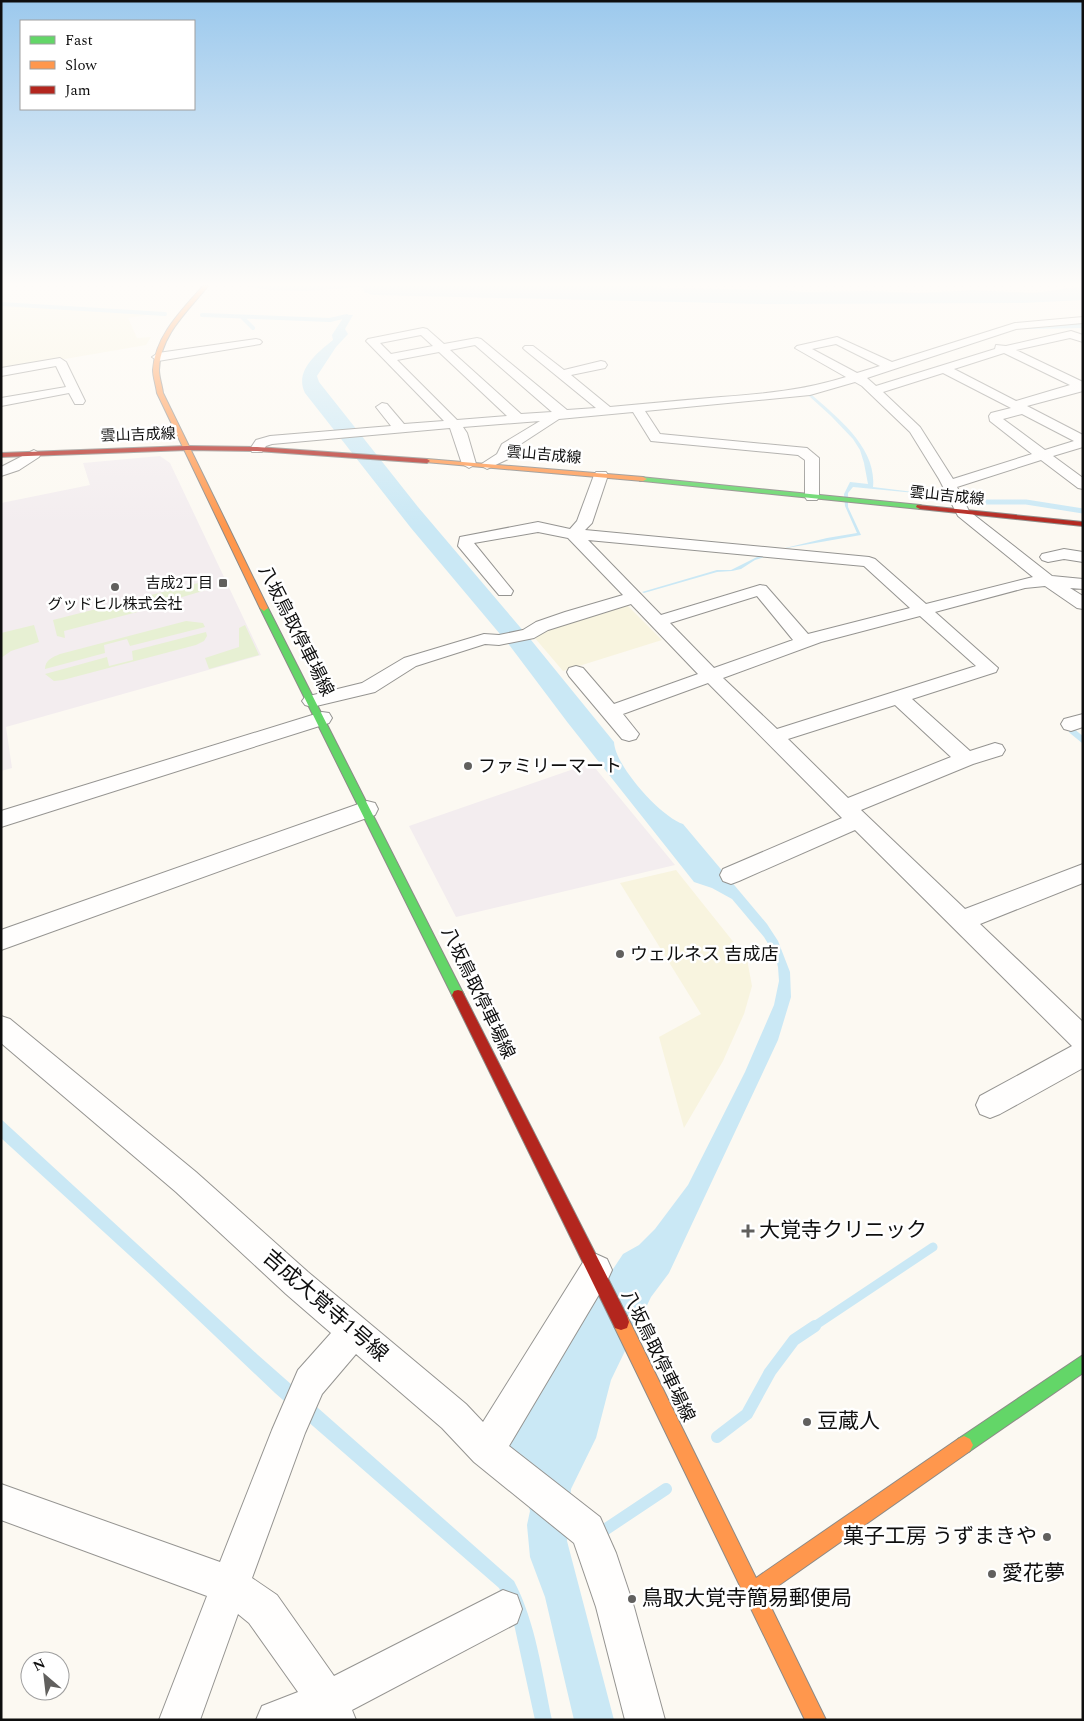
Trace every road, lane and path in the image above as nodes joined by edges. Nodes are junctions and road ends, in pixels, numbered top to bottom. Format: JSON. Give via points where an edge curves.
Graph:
{"nodes":[{"id":1,"x":35,"y":366,"type":"edge"},
{"id":2,"x":62,"y":366,"type":"edge"},
{"id":3,"x":157,"y":366,"type":"edge"},
{"id":4,"x":397,"y":366,"type":"edge"},
{"id":5,"x":461,"y":366,"type":"edge"},
{"id":6,"x":505,"y":366,"type":"edge"},
{"id":7,"x":552,"y":366,"type":"edge"},
{"id":8,"x":595,"y":366,"type":"edge"},
{"id":9,"x":835,"y":366,"type":"edge"},
{"id":10,"x":890,"y":366,"type":"edge"},
{"id":11,"x":948,"y":366,"type":"edge"},
{"id":12,"x":1040,"y":366,"type":"edge"},
{"id":13,"x":942,"y":368,"type":"junction"},
{"id":14,"x":1,"y":372,"type":"edge"},
{"id":15,"x":561,"y":374,"type":"junction"},
{"id":16,"x":857,"y":378,"type":"junction"},
{"id":17,"x":1082,"y":382,"type":"edge"},
{"id":18,"x":874,"y":390,"type":"junction"},
{"id":19,"x":1,"y":402,"type":"edge"},
{"id":20,"x":382,"y":407,"type":"dead end"},
{"id":21,"x":636,"y":407,"type":"junction"},
{"id":22,"x":1020,"y":407,"type":"junction"},
{"id":23,"x":606,"y":410,"type":"junction"},
{"id":24,"x":559,"y":414,"type":"junction"},
{"id":25,"x":518,"y":419,"type":"junction"},
{"id":26,"x":455,"y":424,"type":"junction"},
{"id":27,"x":402,"y":430,"type":"junction"},
{"id":28,"x":1083,"y":441,"type":"edge"},
{"id":29,"x":187,"y":448,"type":"junction"},
{"id":30,"x":257,"y":449,"type":"junction"},
{"id":31,"x":2,"y":452,"type":"edge"},
{"id":32,"x":34,"y":454,"type":"junction"},
{"id":33,"x":1043,"y":455,"type":"junction"},
{"id":34,"x":469,"y":464,"type":"junction"},
{"id":35,"x":487,"y":465,"type":"junction"},
{"id":36,"x":1,"y":472,"type":"edge"},
{"id":37,"x":601,"y":476,"type":"junction"},
{"id":38,"x":949,"y":485,"type":"junction"},
{"id":39,"x":1083,"y":485,"type":"edge"},
{"id":40,"x":812,"y":497,"type":"junction"},
{"id":41,"x":963,"y":513,"type":"junction"},
{"id":42,"x":1083,"y":524,"type":"edge"},
{"id":43,"x":573,"y":534,"type":"junction"},
{"id":44,"x":1048,"y":557,"type":"dead end"},
{"id":45,"x":1083,"y":557,"type":"edge"},
{"id":46,"x":1048,"y":581,"type":"junction"},
{"id":47,"x":1083,"y":584,"type":"edge"},
{"id":48,"x":505,"y":591,"type":"dead end"},
{"id":49,"x":636,"y":597,"type":"junction"},
{"id":50,"x":1083,"y":604,"type":"edge"},
{"id":51,"x":923,"y":610,"type":"junction"},
{"id":52,"x":659,"y":621,"type":"junction"},
{"id":53,"x":805,"y":642,"type":"junction"},
{"id":54,"x":576,"y":672,"type":"dead end"},
{"id":55,"x":712,"y":677,"type":"junction"},
{"id":56,"x":899,"y":698,"type":"junction"},
{"id":57,"x":317,"y":710,"type":"junction"},
{"id":58,"x":610,"y":712,"type":"junction"},
{"id":59,"x":629,"y":734,"type":"dead end"},
{"id":60,"x":774,"y":737,"type":"junction"},
{"id":61,"x":996,"y":750,"type":"dead end"},
{"id":62,"x":966,"y":759,"type":"junction"},
{"id":63,"x":367,"y":809,"type":"junction"},
{"id":64,"x":852,"y":814,"type":"junction"},
{"id":65,"x":1,"y":819,"type":"edge"},
{"id":66,"x":1083,"y":873,"type":"edge"},
{"id":67,"x":731,"y":875,"type":"dead end"},
{"id":68,"x":961,"y":921,"type":"junction"},
{"id":69,"x":1,"y":940,"type":"edge"},
{"id":70,"x":5,"y":1038,"type":"edge"},
{"id":71,"x":1083,"y":1040,"type":"edge"},
{"id":72,"x":1083,"y":1054,"type":"edge"},
{"id":73,"x":990,"y":1105,"type":"dead end"},
{"id":74,"x":600,"y":1278,"type":"junction"},
{"id":75,"x":353,"y":1332,"type":"junction"},
{"id":76,"x":1083,"y":1362,"type":"edge"},
{"id":77,"x":486,"y":1450,"type":"junction"},
{"id":78,"x":1,"y":1502,"type":"edge"},
{"id":79,"x":230,"y":1585,"type":"junction"},
{"id":80,"x":754,"y":1591,"type":"junction"},
{"id":81,"x":503,"y":1609,"type":"dead end"},
{"id":82,"x":331,"y":1711,"type":"edge"},
{"id":83,"x":179,"y":1720,"type":"edge"},
{"id":84,"x":276,"y":1720,"type":"edge"},
{"id":85,"x":645,"y":1720,"type":"edge"},
{"id":86,"x":816,"y":1720,"type":"edge"}],
"edges":[{"from":1,"to":14,"type":"street"},
{"from":2,"to":19,"type":"street","via":[[76,395]]},
{"from":3,"to":29,"type":"main road","name":"八坂鳥取停車場線","via":[[160,393]]},
{"from":4,"to":26,"type":"street"},
{"from":5,"to":25,"type":"street"},
{"from":6,"to":24,"type":"street"},
{"from":7,"to":15,"type":"street"},
{"from":8,"to":15,"type":"street"},
{"from":9,"to":16,"type":"street"},
{"from":10,"to":16,"type":"street"},
{"from":11,"to":13,"type":"street"},
{"from":12,"to":17,"type":"street","via":[[1066,379]]},
{"from":13,"to":18,"type":"street"},
{"from":13,"to":22,"type":"street"},
{"from":15,"to":23,"type":"street"},
{"from":16,"to":18,"type":"street"},
{"from":16,"to":21,"type":"street","via":[[810,390],[744,399]]},
{"from":17,"to":22,"type":"street"},
{"from":18,"to":38,"type":"street","via":[[916,430]]},
{"from":20,"to":27,"type":"street"},
{"from":21,"to":23,"type":"street"},
{"from":21,"to":40,"type":"street","via":[[656,438],[802,451],[812,458]]},
{"from":22,"to":28,"type":"street"},
{"from":22,"to":33,"type":"street","via":[[996,416],[997,421]]},
{"from":23,"to":24,"type":"street"},
{"from":24,"to":25,"type":"street"},
{"from":24,"to":35,"type":"street","via":[[507,447],[503,456]]},
{"from":25,"to":26,"type":"street"},
{"from":26,"to":27,"type":"street"},
{"from":26,"to":34,"type":"street"},
{"from":27,"to":30,"type":"street","via":[[270,440],[261,443]]},
{"from":28,"to":33,"type":"street"},
{"from":29,"to":30,"type":"main road","name":"雲山吉成線"},
{"from":29,"to":32,"type":"main road","name":"雲山吉成線"},
{"from":29,"to":57,"type":"main road","name":"八坂鳥取停車場線"},
{"from":30,"to":34,"type":"main road","name":"雲山吉成線"},
{"from":31,"to":32,"type":"main road","name":"雲山吉成線"},
{"from":32,"to":36,"type":"street"},
{"from":33,"to":38,"type":"street"},
{"from":33,"to":39,"type":"street"},
{"from":34,"to":35,"type":"main road","name":"雲山吉成線"},
{"from":35,"to":37,"type":"main road","name":"雲山吉成線"},
{"from":37,"to":40,"type":"main road","name":"雲山吉成線"},
{"from":37,"to":43,"type":"street","via":[[584,523]]},
{"from":38,"to":41,"type":"street"},
{"from":40,"to":41,"type":"main road","name":"雲山吉成線"},
{"from":41,"to":42,"type":"main road","name":"雲山吉成線"},
{"from":41,"to":46,"type":"street"},
{"from":43,"to":48,"type":"street","via":[[538,527],[466,540],[466,546]]},
{"from":43,"to":49,"type":"street"},
{"from":43,"to":51,"type":"street","via":[[869,562]]},
{"from":44,"to":45,"type":"street","via":[[1064,554]]},
{"from":46,"to":47,"type":"street"},
{"from":46,"to":50,"type":"street"},
{"from":46,"to":51,"type":"street","via":[[1024,584]]},
{"from":49,"to":52,"type":"street"},
{"from":49,"to":57,"type":"street","via":[[571,616],[528,634],[499,640],[484,639],[418,659],[368,688]]},
{"from":51,"to":53,"type":"street"},
{"from":51,"to":56,"type":"street","via":[[989,668]]},
{"from":52,"to":53,"type":"street","via":[[760,590]]},
{"from":52,"to":55,"type":"street"},
{"from":53,"to":55,"type":"street"},
{"from":54,"to":58,"type":"street"},
{"from":55,"to":58,"type":"street"},
{"from":55,"to":60,"type":"street"},
{"from":56,"to":60,"type":"street"},
{"from":56,"to":62,"type":"street"},
{"from":57,"to":63,"type":"main road","name":"八坂鳥取停車場線"},
{"from":57,"to":65,"type":"street"},
{"from":58,"to":59,"type":"street"},
{"from":60,"to":64,"type":"street"},
{"from":61,"to":62,"type":"street"},
{"from":62,"to":64,"type":"street"},
{"from":63,"to":69,"type":"street"},
{"from":63,"to":74,"type":"main road","name":"八坂鳥取停車場線"},
{"from":64,"to":67,"type":"street"},
{"from":64,"to":68,"type":"street"},
{"from":66,"to":68,"type":"street"},
{"from":68,"to":71,"type":"street"},
{"from":70,"to":75,"type":"street","name":"吉成大覚寺1号線","via":[[186,1182]]},
{"from":72,"to":73,"type":"street"},
{"from":74,"to":77,"type":"street"},
{"from":74,"to":80,"type":"main road","name":"八坂鳥取停車場線"},
{"from":75,"to":77,"type":"street","name":"吉成大覚寺1号線","via":[[454,1416]]},
{"from":75,"to":79,"type":"street","via":[[310,1382]]},
{"from":76,"to":80,"type":"main road"},
{"from":77,"to":85,"type":"street","name":"吉成大覚寺1号線","via":[[587,1530],[615,1607]]},
{"from":78,"to":79,"type":"street"},
{"from":79,"to":82,"type":"street","via":[[263,1609],[318,1686]]},
{"from":79,"to":83,"type":"street"},
{"from":80,"to":86,"type":"main road","name":"八坂鳥取停車場線"},
{"from":81,"to":82,"type":"street"},
{"from":82,"to":84,"type":"street"}]}
